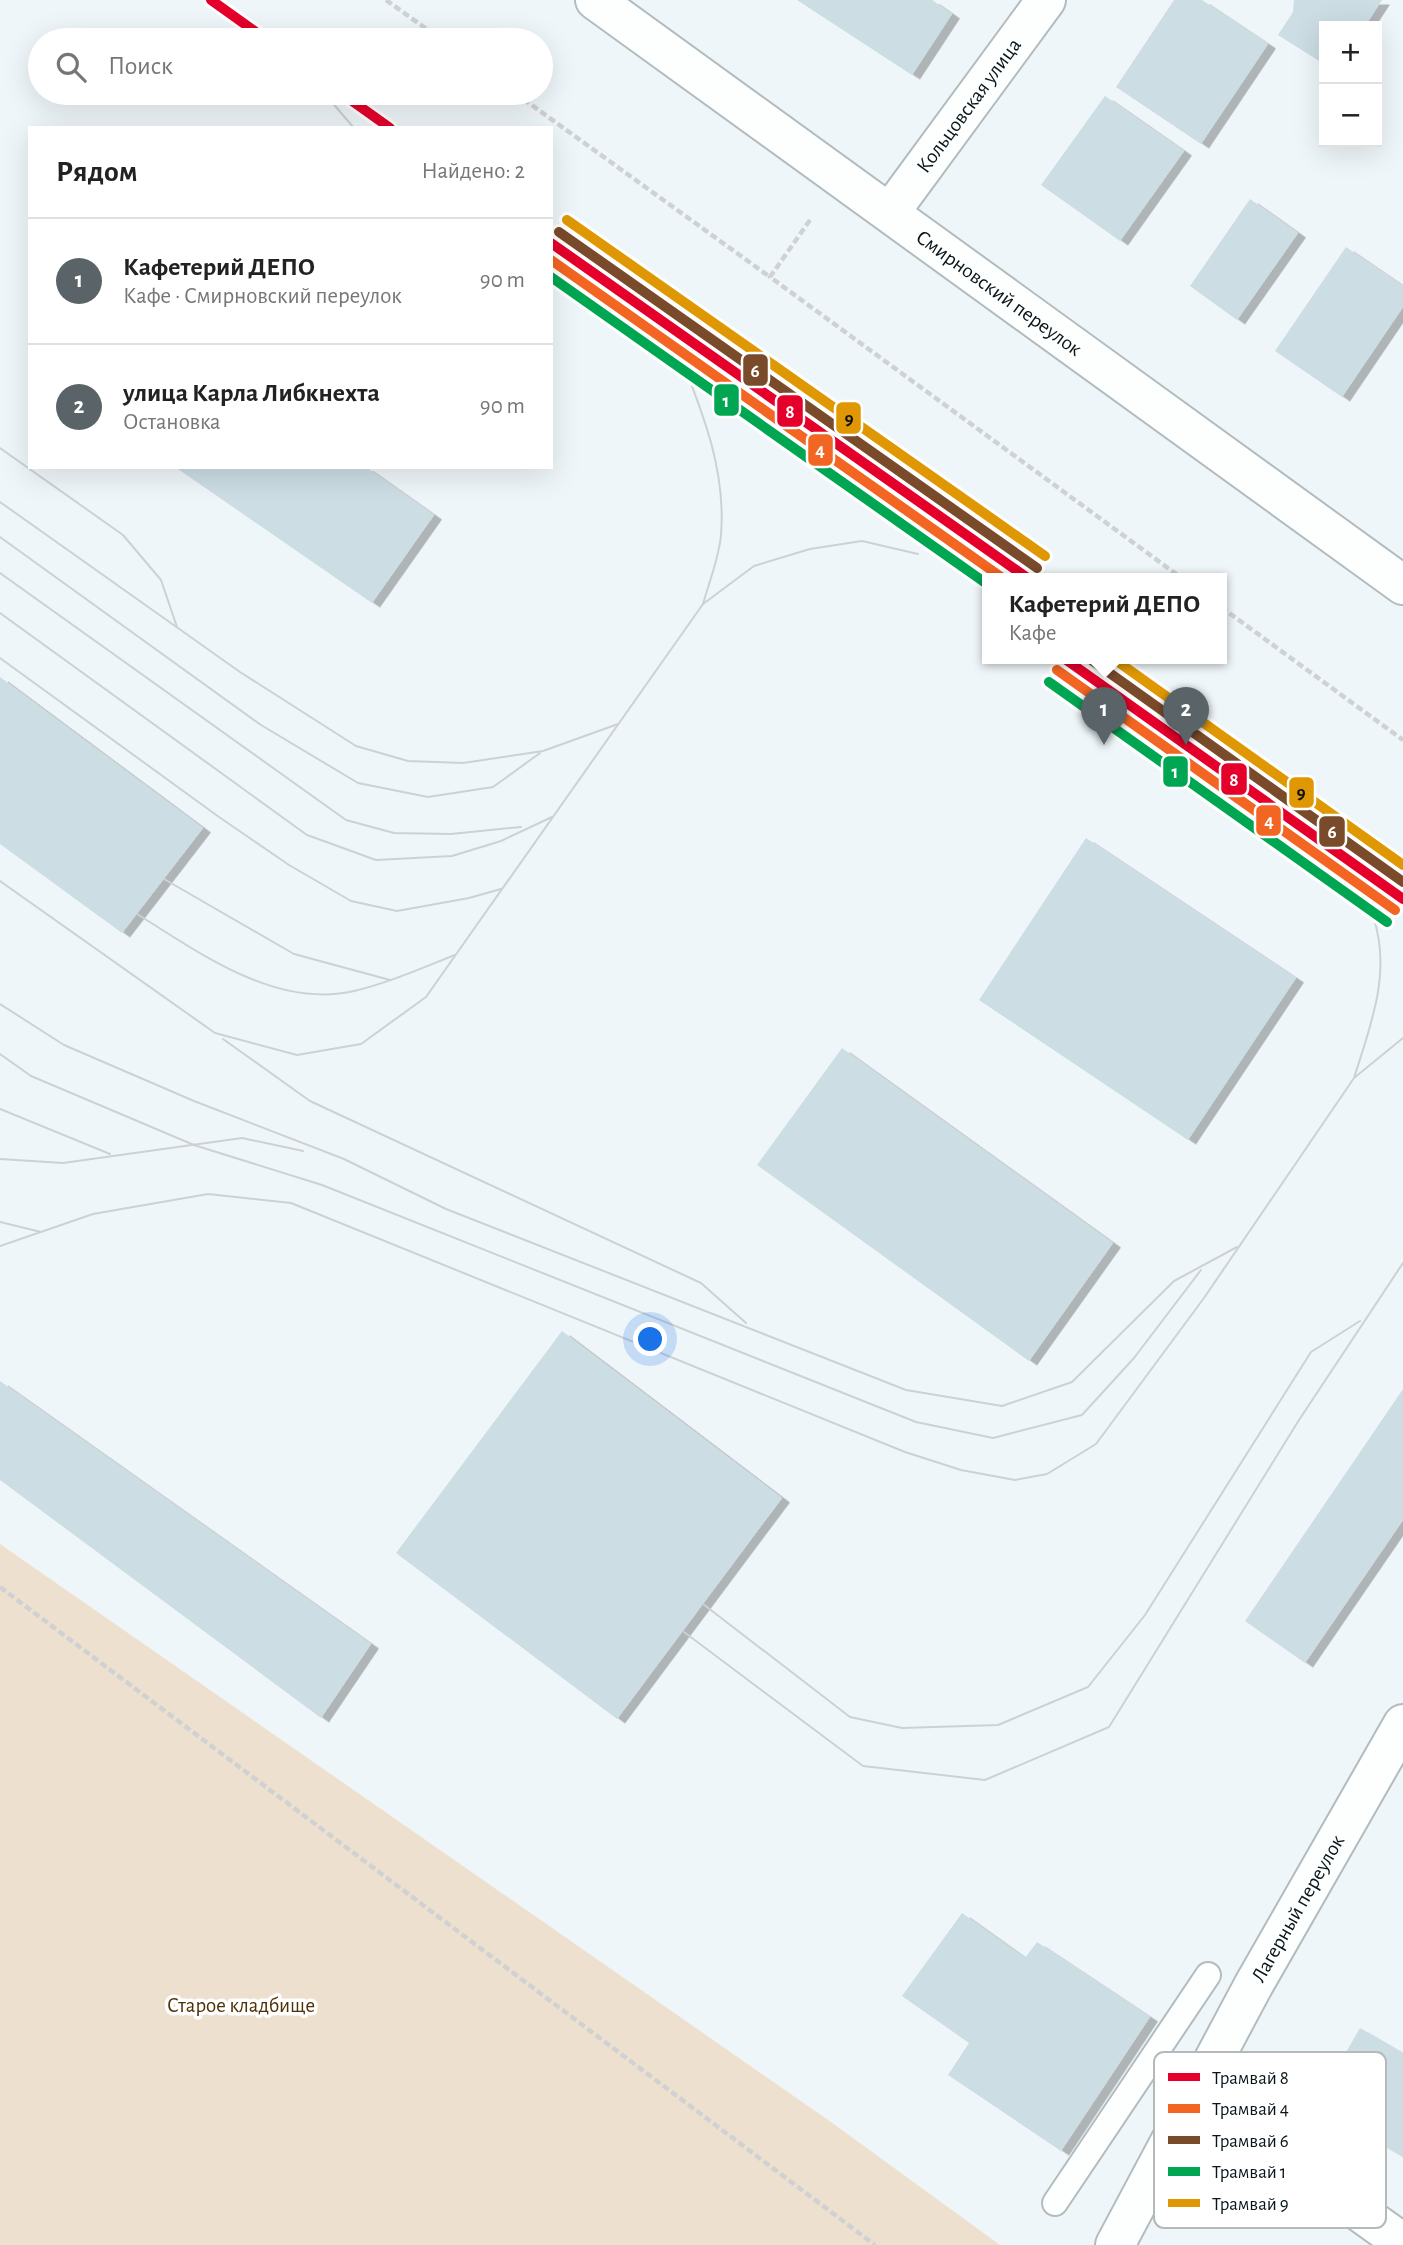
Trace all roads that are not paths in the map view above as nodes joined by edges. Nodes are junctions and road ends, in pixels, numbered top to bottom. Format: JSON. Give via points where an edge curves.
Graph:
{"nodes":[{"id":1,"x":596,"y":0,"type":"edge"},
{"id":2,"x":1045,"y":0,"type":"edge"},
{"id":3,"x":891,"y":211,"type":"junction"},
{"id":4,"x":1403,"y":585,"type":"edge"},
{"id":5,"x":1403,"y":1724,"type":"edge"},
{"id":6,"x":1208,"y":1975,"type":"dead end"},
{"id":7,"x":1156,"y":2052,"type":"edge"},
{"id":8,"x":1219,"y":2052,"type":"edge"},
{"id":9,"x":1154,"y":2055,"type":"edge"},
{"id":10,"x":1154,"y":2171,"type":"edge"},
{"id":11,"x":1055,"y":2203,"type":"dead end"},
{"id":12,"x":1382,"y":2228,"type":"edge"},
{"id":13,"x":1403,"y":2243,"type":"edge"},
{"id":14,"x":1115,"y":2245,"type":"edge"}],
"edges":[{"from":1,"to":3,"type":"street","name":"Смирновский переулок"},
{"from":2,"to":3,"type":"street","name":"Кольцовская улица"},
{"from":3,"to":4,"type":"street","name":"Смирновский переулок"},
{"from":5,"to":8,"type":"street","name":"Лагерный переулок"},
{"from":6,"to":7,"type":"lane"},
{"from":9,"to":11,"type":"lane"},
{"from":10,"to":14,"type":"street","name":"Лагерный переулок"},
{"from":12,"to":13,"type":"street"}]}
